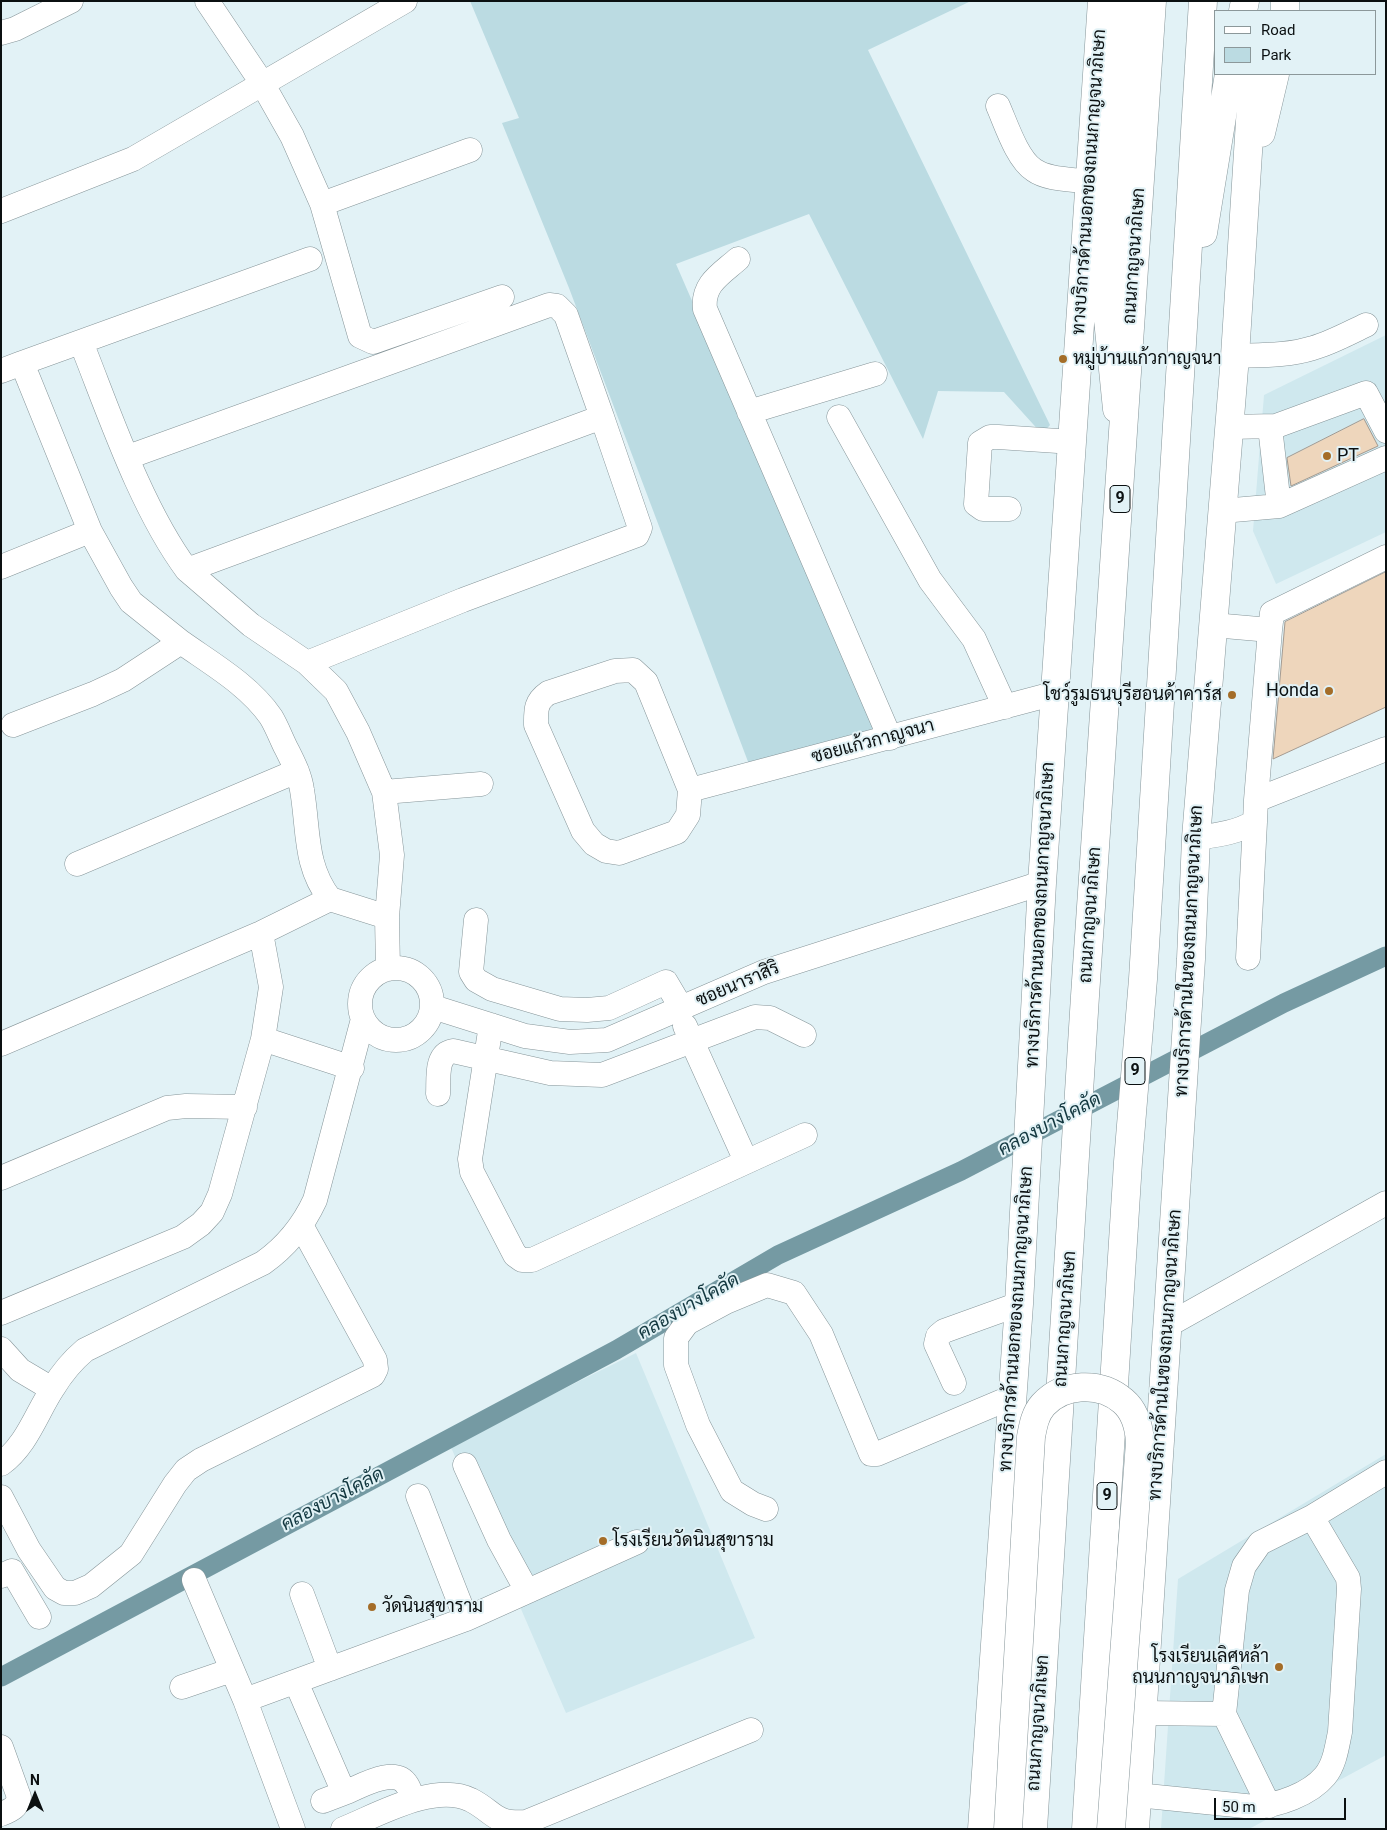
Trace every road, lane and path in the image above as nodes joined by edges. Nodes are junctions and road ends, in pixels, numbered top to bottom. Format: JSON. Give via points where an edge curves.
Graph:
{"nodes":[{"id":1,"x":71,"y":1,"type":"edge"},
{"id":2,"x":207,"y":1,"type":"edge"},
{"id":3,"x":405,"y":1,"type":"edge"},
{"id":4,"x":1102,"y":1,"type":"edge"},
{"id":5,"x":1126,"y":1,"type":"edge"},
{"id":6,"x":1152,"y":1,"type":"edge"},
{"id":7,"x":1203,"y":1,"type":"edge"},
{"id":8,"x":1,"y":33,"type":"edge"},
{"id":9,"x":1228,"y":75,"type":"edge"},
{"id":10,"x":1253,"y":75,"type":"edge"},
{"id":11,"x":1275,"y":75,"type":"edge"},
{"id":12,"x":262,"y":83,"type":"junction"},
{"id":13,"x":998,"y":106,"type":"dead end"},
{"id":14,"x":470,"y":150,"type":"dead end"},
{"id":15,"x":1101,"y":189,"type":"junction"},
{"id":16,"x":1245,"y":190,"type":"junction"},
{"id":17,"x":322,"y":204,"type":"junction"},
{"id":18,"x":1,"y":211,"type":"edge"},
{"id":19,"x":310,"y":259,"type":"dead end"},
{"id":20,"x":738,"y":259,"type":"dead end"},
{"id":21,"x":502,"y":297,"type":"dead end"},
{"id":22,"x":1106,"y":299,"type":"junction"},
{"id":23,"x":1366,"y":325,"type":"dead end"},
{"id":24,"x":1182,"y":326,"type":"junction"},
{"id":25,"x":80,"y":342,"type":"junction"},
{"id":26,"x":1235,"y":356,"type":"junction"},
{"id":27,"x":12,"y":367,"type":"edge"},
{"id":28,"x":875,"y":374,"type":"dead end"},
{"id":29,"x":749,"y":412,"type":"junction"},
{"id":30,"x":839,"y":417,"type":"dead end"},
{"id":31,"x":602,"y":418,"type":"junction"},
{"id":32,"x":1229,"y":427,"type":"junction"},
{"id":33,"x":1270,"y":427,"type":"junction"},
{"id":34,"x":1386,"y":431,"type":"edge"},
{"id":35,"x":1072,"y":451,"type":"junction"},
{"id":36,"x":128,"y":458,"type":"junction"},
{"id":37,"x":1386,"y":458,"type":"edge"},
{"id":38,"x":1122,"y":464,"type":"junction"},
{"id":39,"x":1279,"y":506,"type":"junction"},
{"id":40,"x":1009,"y":510,"type":"dead end"},
{"id":41,"x":1222,"y":511,"type":"junction"},
{"id":42,"x":90,"y":531,"type":"junction"},
{"id":43,"x":1386,"y":557,"type":"edge"},
{"id":44,"x":1,"y":567,"type":"edge"},
{"id":45,"x":187,"y":570,"type":"junction"},
{"id":46,"x":1213,"y":625,"type":"junction"},
{"id":47,"x":1270,"y":630,"type":"junction"},
{"id":48,"x":180,"y":642,"type":"junction"},
{"id":49,"x":307,"y":664,"type":"junction"},
{"id":50,"x":1056,"y":693,"type":"junction"},
{"id":51,"x":1005,"y":707,"type":"junction"},
{"id":52,"x":13,"y":725,"type":"dead end"},
{"id":53,"x":890,"y":738,"type":"junction"},
{"id":54,"x":1386,"y":749,"type":"edge"},
{"id":55,"x":297,"y":771,"type":"junction"},
{"id":56,"x":481,"y":784,"type":"dead end"},
{"id":57,"x":690,"y":790,"type":"junction"},
{"id":58,"x":384,"y":792,"type":"junction"},
{"id":59,"x":1255,"y":811,"type":"junction"},
{"id":60,"x":1196,"y":838,"type":"junction"},
{"id":61,"x":76,"y":864,"type":"dead end"},
{"id":62,"x":1042,"y":883,"type":"junction"},
{"id":63,"x":330,"y":899,"type":"junction"},
{"id":64,"x":387,"y":916,"type":"junction"},
{"id":65,"x":476,"y":920,"type":"dead end"},
{"id":66,"x":261,"y":933,"type":"junction"},
{"id":67,"x":1248,"y":958,"type":"dead end"},
{"id":68,"x":388,"y":969,"type":"junction"},
{"id":69,"x":433,"y":1006,"type":"junction"},
{"id":70,"x":680,"y":1010,"type":"junction"},
{"id":71,"x":363,"y":1019,"type":"junction"},
{"id":72,"x":491,"y":1025,"type":"junction"},
{"id":73,"x":804,"y":1035,"type":"dead end"},
{"id":74,"x":263,"y":1038,"type":"junction"},
{"id":75,"x":692,"y":1041,"type":"junction"},
{"id":76,"x":1,"y":1044,"type":"edge"},
{"id":77,"x":486,"y":1058,"type":"junction"},
{"id":78,"x":352,"y":1068,"type":"junction"},
{"id":79,"x":438,"y":1094,"type":"dead end"},
{"id":80,"x":245,"y":1107,"type":"junction"},
{"id":81,"x":805,"y":1135,"type":"dead end"},
{"id":82,"x":746,"y":1160,"type":"junction"},
{"id":83,"x":1,"y":1178,"type":"edge"},
{"id":84,"x":1386,"y":1204,"type":"edge"},
{"id":85,"x":302,"y":1227,"type":"junction"},
{"id":86,"x":1019,"y":1304,"type":"junction"},
{"id":87,"x":1,"y":1313,"type":"edge"},
{"id":88,"x":1168,"y":1325,"type":"junction"},
{"id":89,"x":1,"y":1349,"type":"edge"},
{"id":90,"x":954,"y":1383,"type":"dead end"},
{"id":91,"x":52,"y":1389,"type":"junction"},
{"id":92,"x":1012,"y":1397,"type":"junction"},
{"id":93,"x":1,"y":1464,"type":"edge"},
{"id":94,"x":464,"y":1465,"type":"dead end"},
{"id":95,"x":1386,"y":1472,"type":"edge"},
{"id":96,"x":418,"y":1496,"type":"dead end"},
{"id":97,"x":1,"y":1497,"type":"edge"},
{"id":98,"x":766,"y":1509,"type":"dead end"},
{"id":99,"x":1312,"y":1517,"type":"junction"},
{"id":100,"x":637,"y":1542,"type":"dead end"},
{"id":101,"x":1,"y":1576,"type":"edge"},
{"id":102,"x":194,"y":1580,"type":"dead end"},
{"id":103,"x":527,"y":1591,"type":"junction"},
{"id":104,"x":302,"y":1594,"type":"dead end"},
{"id":105,"x":39,"y":1617,"type":"dead end"},
{"id":106,"x":466,"y":1619,"type":"junction"},
{"id":107,"x":330,"y":1669,"type":"junction"},
{"id":108,"x":232,"y":1670,"type":"junction"},
{"id":109,"x":296,"y":1682,"type":"junction"},
{"id":110,"x":182,"y":1687,"type":"dead end"},
{"id":111,"x":245,"y":1700,"type":"junction"},
{"id":112,"x":1143,"y":1712,"type":"junction"},
{"id":113,"x":1224,"y":1714,"type":"junction"},
{"id":114,"x":751,"y":1730,"type":"dead end"},
{"id":115,"x":1,"y":1747,"type":"edge"},
{"id":116,"x":1137,"y":1794,"type":"junction"},
{"id":117,"x":413,"y":1800,"type":"junction"},
{"id":118,"x":1269,"y":1806,"type":"junction"},
{"id":119,"x":1,"y":1814,"type":"edge"},
{"id":120,"x":553,"y":1821,"type":"edge"},
{"id":121,"x":292,"y":1829,"type":"edge"},
{"id":122,"x":343,"y":1829,"type":"edge"},
{"id":123,"x":982,"y":1829,"type":"edge"},
{"id":124,"x":1008,"y":1829,"type":"edge"},
{"id":125,"x":1032,"y":1829,"type":"edge"},
{"id":126,"x":1086,"y":1829,"type":"edge"},
{"id":127,"x":1111,"y":1829,"type":"edge"},
{"id":128,"x":1135,"y":1829,"type":"edge"}],
"edges":[{"from":1,"to":8,"type":"street","via":[[15,30]]},
{"from":2,"to":12,"type":"street"},
{"from":3,"to":12,"type":"street"},
{"from":4,"to":15,"type":"main road","name":"ทางบริการด้านนอกของถนนกาญจนาภิเษก"},
{"from":5,"to":15,"type":"main road"},
{"from":6,"to":38,"type":"main road","name":"ถนนกาญจนาภิเษก","number":"9"},
{"from":7,"to":24,"type":"main road","number":"9"},
{"from":9,"to":24,"type":"main road","via":[[1200,253]]},
{"from":10,"to":16,"type":"main road","name":"ทางบริการด้านในของถนนกาญจนาภิเษก"},
{"from":11,"to":16,"type":"main road"},
{"from":12,"to":17,"type":"street","via":[[292,136]]},
{"from":12,"to":18,"type":"street","via":[[133,159]]},
{"from":13,"to":15,"type":"street","via":[[1023,160],[1034,170]]},
{"from":14,"to":17,"type":"street"},
{"from":15,"to":22,"type":"main road"},
{"from":15,"to":35,"type":"main road","name":"ทางบริการด้านนอกของถนนกาญจนาภิเษก"},
{"from":16,"to":26,"type":"main road","name":"ทางบริการด้านในของถนนกาญจนาภิเษก"},
{"from":17,"to":21,"type":"street","via":[[358,332],[368,341],[373,342]]},
{"from":19,"to":25,"type":"street"},
{"from":20,"to":29,"type":"street","via":[[711,282],[705,290],[704,300]]},
{"from":22,"to":35,"type":"main road"},
{"from":22,"to":38,"type":"main road"},
{"from":23,"to":26,"type":"street","via":[[1314,348]]},
{"from":24,"to":126,"type":"main road","number":"9"},
{"from":25,"to":27,"type":"street"},
{"from":25,"to":36,"type":"street"},
{"from":26,"to":32,"type":"main road","name":"ทางบริการด้านในของถนนกาญจนาภิเษก"},
{"from":27,"to":42,"type":"street"},
{"from":28,"to":29,"type":"street"},
{"from":29,"to":53,"type":"street"},
{"from":30,"to":51,"type":"street","via":[[930,580],[974,639]]},
{"from":31,"to":36,"type":"street","via":[[566,315],[557,306],[549,305]]},
{"from":31,"to":45,"type":"street"},
{"from":31,"to":49,"type":"street","via":[[640,528],[637,535],[462,600]]},
{"from":32,"to":33,"type":"street"},
{"from":32,"to":41,"type":"main road","name":"ทางบริการด้านในของถนนกาญจนาภิเษก"},
{"from":33,"to":34,"type":"street","via":[[1366,393]]},
{"from":33,"to":39,"type":"street"},
{"from":35,"to":40,"type":"street","via":[[998,437],[990,437],[980,443],[976,504],[983,509]]},
{"from":35,"to":50,"type":"main road","name":"ทางบริการด้านนอกของถนนกาญจนาภิเษก"},
{"from":36,"to":45,"type":"street","via":[[164,536]]},
{"from":37,"to":39,"type":"street"},
{"from":38,"to":125,"type":"main road","name":"ถนนกาญจนาภิเษก","number":"9"},
{"from":39,"to":41,"type":"street"},
{"from":41,"to":46,"type":"main road","name":"ทางบริการด้านในของถนนกาญจนาภิเษก"},
{"from":42,"to":44,"type":"street"},
{"from":42,"to":48,"type":"street","via":[[131,602]]},
{"from":43,"to":47,"type":"street","via":[[1272,613]]},
{"from":45,"to":49,"type":"street","via":[[251,625]]},
{"from":46,"to":47,"type":"street"},
{"from":46,"to":60,"type":"main road","name":"ทางบริการด้านในของถนนกาญจนาภิเษก"},
{"from":47,"to":59,"type":"street"},
{"from":48,"to":52,"type":"street","via":[[123,680]]},
{"from":48,"to":55,"type":"street","via":[[256,699],[271,718]]},
{"from":49,"to":58,"type":"street","via":[[336,691]]},
{"from":50,"to":51,"type":"street","name":"ซอยแก้วกาญจนา"},
{"from":50,"to":62,"type":"main road","name":"ทางบริการด้านนอกของถนนกาญจนาภิเษก"},
{"from":51,"to":53,"type":"street","name":"ซอยแก้วกาญจนา"},
{"from":53,"to":57,"type":"street","name":"ซอยแก้วกาญจนา"},
{"from":54,"to":59,"type":"street"},
{"from":55,"to":61,"type":"street"},
{"from":55,"to":63,"type":"street","via":[[312,868]]},
{"from":56,"to":58,"type":"street"},
{"from":57,"to":57,"type":"street","via":[[646,682],[633,670],[615,671],[548,693],[540,699],[536,725],[583,831],[594,844],[606,851],[619,853],[677,832],[688,815]]},
{"from":58,"to":64,"type":"street","via":[[392,855]]},
{"from":59,"to":60,"type":"street","via":[[1234,832]]},
{"from":59,"to":67,"type":"street"},
{"from":60,"to":88,"type":"main road","name":"ทางบริการด้านในของถนนกาญจนาภิเษก"},
{"from":62,"to":70,"type":"street","name":"ซอยนาราสิริ","via":[[764,972]]},
{"from":62,"to":86,"type":"main road","name":"ทางบริการด้านนอกของถนนกาญจนาภิเษก"},
{"from":63,"to":64,"type":"street"},
{"from":63,"to":66,"type":"street"},
{"from":64,"to":68,"type":"street"},
{"from":65,"to":70,"type":"street","via":[[471,972],[476,980],[492,989],[560,1008],[587,1010],[609,1008],[666,982]]},
{"from":66,"to":74,"type":"street","via":[[271,986]]},
{"from":66,"to":76,"type":"street"},
{"from":68,"to":69,"type":"street","via":[[406,969],[417,974],[432,994]]},
{"from":68,"to":71,"type":"street","via":[[371,977],[364,986],[360,997]]},
{"from":69,"to":71,"type":"street","via":[[422,1029],[400,1040],[378,1035]]},
{"from":69,"to":72,"type":"street","name":"ซอยนาราสิริ"},
{"from":70,"to":72,"type":"street","name":"ซอยนาราสิริ","via":[[607,1040],[561,1041],[525,1036]]},
{"from":70,"to":75,"type":"street"},
{"from":71,"to":78,"type":"street"},
{"from":72,"to":77,"type":"street"},
{"from":73,"to":75,"type":"street","via":[[770,1018],[754,1017]]},
{"from":74,"to":78,"type":"street"},
{"from":74,"to":80,"type":"street"},
{"from":75,"to":77,"type":"street","via":[[602,1075],[550,1073]]},
{"from":75,"to":82,"type":"street"},
{"from":77,"to":79,"type":"street","via":[[446,1052],[441,1057]]},
{"from":77,"to":82,"type":"street","via":[[470,1159],[472,1172],[514,1255],[522,1260],[532,1260]]},
{"from":78,"to":85,"type":"street","via":[[315,1200]]},
{"from":80,"to":83,"type":"street","via":[[167,1108]]},
{"from":80,"to":87,"type":"street","via":[[220,1194],[212,1212],[201,1224],[183,1237]]},
{"from":81,"to":82,"type":"street"},
{"from":84,"to":88,"type":"street"},
{"from":85,"to":91,"type":"street","via":[[263,1262],[84,1350],[69,1364]]},
{"from":85,"to":97,"type":"street","via":[[375,1360],[373,1375],[186,1470],[131,1554],[92,1586],[75,1593],[64,1593],[55,1588],[29,1550]]},
{"from":86,"to":90,"type":"street","via":[[938,1336],[936,1344]]},
{"from":86,"to":92,"type":"main road","name":"ทางบริการด้านนอกของถนนกาญจนาภิเษก"},
{"from":88,"to":112,"type":"main road","name":"ทางบริการด้านในของถนนกาญจนาภิเษก"},
{"from":89,"to":91,"type":"street","via":[[20,1370]]},
{"from":91,"to":93,"type":"street","via":[[22,1443]]},
{"from":92,"to":98,"type":"street","via":[[872,1454],[821,1334],[794,1293],[767,1285],[726,1302],[687,1323],[676,1338],[676,1365],[698,1425],[732,1491]]},
{"from":92,"to":123,"type":"main road","name":"ทางบริการด้านนอกของถนนกาญจนาภิเษก"},
{"from":94,"to":103,"type":"street"},
{"from":95,"to":99,"type":"street"},
{"from":96,"to":106,"type":"street"},
{"from":99,"to":113,"type":"street","via":[[1260,1543],[1244,1566],[1237,1590]]},
{"from":99,"to":118,"type":"street","via":[[1348,1578],[1350,1589],[1340,1732],[1326,1775],[1303,1793]]},
{"from":100,"to":103,"type":"street"},
{"from":101,"to":105,"type":"street","via":[[12,1571]]},
{"from":102,"to":108,"type":"street"},
{"from":103,"to":106,"type":"street"},
{"from":104,"to":107,"type":"street"},
{"from":106,"to":107,"type":"street"},
{"from":107,"to":109,"type":"street"},
{"from":108,"to":110,"type":"street"},
{"from":108,"to":111,"type":"street"},
{"from":109,"to":111,"type":"street"},
{"from":109,"to":117,"type":"street","via":[[334,1797],[386,1777],[394,1777],[407,1785]]},
{"from":111,"to":121,"type":"street"},
{"from":112,"to":113,"type":"street"},
{"from":112,"to":116,"type":"main road","name":"ทางบริการด้านในของถนนกาญจนาภิเษก"},
{"from":113,"to":118,"type":"street"},
{"from":114,"to":120,"type":"street"},
{"from":115,"to":119,"type":"street","via":[[19,1797],[13,1810]]},
{"from":116,"to":118,"type":"street"},
{"from":116,"to":128,"type":"main road","name":"ทางบริการด้านในของถนนกาญจนาภิเษก"},
{"from":117,"to":120,"type":"street","via":[[439,1794],[454,1796],[470,1800],[503,1822]]},
{"from":117,"to":122,"type":"street"},
{"from":124,"to":127,"type":"main road","bridge":true,"via":[[1031,1437],[1035,1418],[1042,1406],[1064,1390],[1077,1387],[1110,1392],[1124,1401],[1139,1434]]}]}
